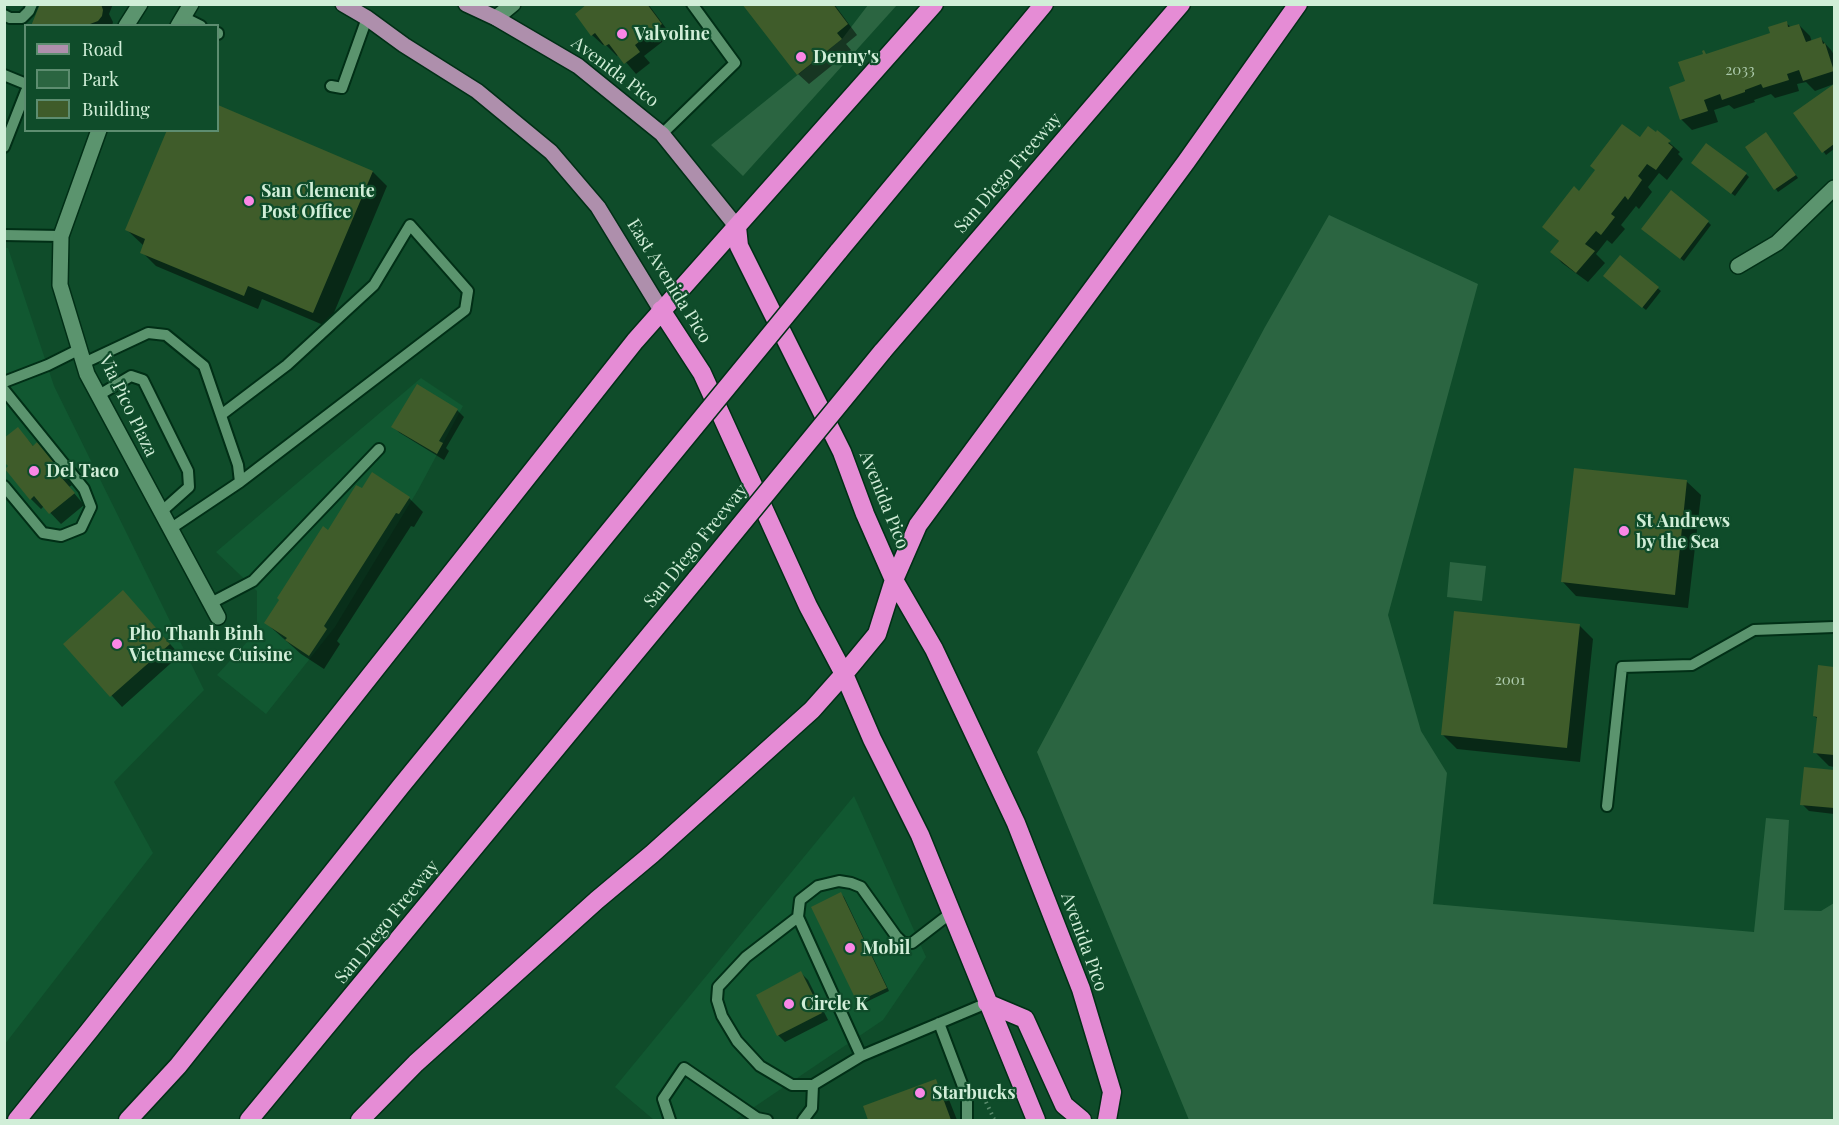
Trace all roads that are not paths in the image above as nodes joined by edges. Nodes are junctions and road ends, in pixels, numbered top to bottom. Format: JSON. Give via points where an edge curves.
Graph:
{"nodes":[{"id":1,"x":32,"y":4,"type":"edge"},
{"id":2,"x":140,"y":4,"type":"edge"},
{"id":3,"x":343,"y":4,"type":"edge"},
{"id":4,"x":466,"y":4,"type":"edge"},
{"id":5,"x":513,"y":4,"type":"edge"},
{"id":6,"x":692,"y":4,"type":"edge"},
{"id":7,"x":934,"y":4,"type":"edge"},
{"id":8,"x":1044,"y":4,"type":"edge"},
{"id":9,"x":1181,"y":4,"type":"edge"},
{"id":10,"x":1298,"y":4,"type":"edge"},
{"id":11,"x":4,"y":15,"type":"edge"},
{"id":12,"x":184,"y":16,"type":"edge"},
{"id":13,"x":367,"y":18,"type":"junction"},
{"id":14,"x":496,"y":18,"type":"junction"},
{"id":15,"x":127,"y":24,"type":"edge"},
{"id":16,"x":198,"y":24,"type":"edge"},
{"id":17,"x":4,"y":75,"type":"edge"},
{"id":18,"x":24,"y":83,"type":"edge"},
{"id":19,"x":331,"y":86,"type":"dead end"},
{"id":20,"x":24,"y":96,"type":"edge"},
{"id":21,"x":98,"y":132,"type":"edge"},
{"id":22,"x":662,"y":134,"type":"junction"},
{"id":23,"x":4,"y":147,"type":"edge"},
{"id":24,"x":1834,"y":188,"type":"edge"},
{"id":25,"x":737,"y":227,"type":"junction"},
{"id":26,"x":4,"y":235,"type":"edge"},
{"id":27,"x":61,"y":236,"type":"junction"},
{"id":28,"x":1738,"y":266,"type":"dead end"},
{"id":29,"x":661,"y":310,"type":"junction"},
{"id":30,"x":82,"y":356,"type":"junction"},
{"id":31,"x":4,"y":382,"type":"edge"},
{"id":32,"x":4,"y":390,"type":"edge"},
{"id":33,"x":99,"y":395,"type":"junction"},
{"id":34,"x":221,"y":415,"type":"junction"},
{"id":35,"x":379,"y":449,"type":"dead end"},
{"id":36,"x":240,"y":482,"type":"junction"},
{"id":37,"x":4,"y":486,"type":"edge"},
{"id":38,"x":161,"y":512,"type":"junction"},
{"id":39,"x":170,"y":529,"type":"junction"},
{"id":40,"x":894,"y":580,"type":"junction"},
{"id":41,"x":211,"y":603,"type":"junction"},
{"id":42,"x":218,"y":617,"type":"dead end"},
{"id":43,"x":1834,"y":627,"type":"edge"},
{"id":44,"x":844,"y":674,"type":"junction"},
{"id":45,"x":1607,"y":806,"type":"dead end"},
{"id":46,"x":951,"y":913,"type":"junction"},
{"id":47,"x":798,"y":917,"type":"junction"},
{"id":48,"x":987,"y":1003,"type":"junction"},
{"id":49,"x":939,"y":1023,"type":"junction"},
{"id":50,"x":861,"y":1056,"type":"junction"},
{"id":51,"x":813,"y":1085,"type":"junction"},
{"id":52,"x":17,"y":1120,"type":"edge"},
{"id":53,"x":128,"y":1120,"type":"edge"},
{"id":54,"x":249,"y":1120,"type":"edge"},
{"id":55,"x":360,"y":1120,"type":"edge"},
{"id":56,"x":670,"y":1120,"type":"edge"},
{"id":57,"x":767,"y":1120,"type":"edge"},
{"id":58,"x":802,"y":1120,"type":"edge"},
{"id":59,"x":967,"y":1120,"type":"edge"},
{"id":60,"x":1036,"y":1120,"type":"edge"},
{"id":61,"x":1082,"y":1120,"type":"edge"},
{"id":62,"x":1107,"y":1120,"type":"edge"}],
"edges":[{"from":1,"to":11,"type":"lane","via":[[22,18]]},
{"from":2,"to":15,"type":"street"},
{"from":3,"to":13,"type":"main road","name":"East Avenida Pico"},
{"from":4,"to":14,"type":"main road","name":"Avenida Pico"},
{"from":5,"to":14,"type":"street"},
{"from":6,"to":22,"type":"lane","via":[[735,63]]},
{"from":7,"to":25,"type":"highway"},
{"from":8,"to":53,"type":"highway","bridge":true,"via":[[401,786],[178,1066]]},
{"from":9,"to":54,"type":"highway","name":"San Diego Freeway","bridge":true,"via":[[882,352]]},
{"from":10,"to":40,"type":"highway","via":[[918,525]]},
{"from":12,"to":16,"type":"lane"},
{"from":13,"to":19,"type":"lane","via":[[342,88]]},
{"from":13,"to":29,"type":"main road","name":"East Avenida Pico","via":[[477,91],[551,152],[598,207]]},
{"from":14,"to":22,"type":"main road","name":"Avenida Pico","via":[[578,66]]},
{"from":17,"to":18,"type":"lane"},
{"from":20,"to":23,"type":"lane"},
{"from":21,"to":27,"type":"street","name":"Via Pico Plaza"},
{"from":22,"to":25,"type":"main road","name":"Avenida Pico"},
{"from":24,"to":28,"type":"street","via":[[1777,243]]},
{"from":25,"to":29,"type":"highway"},
{"from":25,"to":40,"type":"highway","name":"Avenida Pico","via":[[739,246],[842,452]]},
{"from":26,"to":27,"type":"lane"},
{"from":27,"to":30,"type":"street","name":"Via Pico Plaza","via":[[60,285]]},
{"from":29,"to":44,"type":"highway","name":"East Avenida Pico","via":[[702,373],[803,596]]},
{"from":29,"to":52,"type":"highway"},
{"from":30,"to":31,"type":"lane"},
{"from":30,"to":33,"type":"street","name":"Via Pico Plaza"},
{"from":30,"to":34,"type":"lane","via":[[147,333],[166,335],[204,366]]},
{"from":32,"to":37,"type":"lane","via":[[84,489],[91,507],[81,528],[61,536],[43,533]]},
{"from":33,"to":38,"type":"street","name":"Via Pico Plaza"},
{"from":33,"to":38,"type":"lane","via":[[131,376],[143,380],[188,471],[189,487]]},
{"from":34,"to":36,"type":"lane"},
{"from":34,"to":36,"type":"lane","via":[[287,365],[374,285],[410,225],[468,291],[465,310]]},
{"from":35,"to":41,"type":"lane","via":[[253,580]]},
{"from":36,"to":39,"type":"lane"},
{"from":38,"to":39,"type":"street","name":"Via Pico Plaza"},
{"from":39,"to":41,"type":"street","name":"Via Pico Plaza"},
{"from":40,"to":44,"type":"highway","via":[[877,634]]},
{"from":40,"to":62,"type":"highway","name":"Avenida Pico","via":[[934,649],[1017,823],[1081,989],[1112,1092]]},
{"from":41,"to":42,"type":"street","name":"Via Pico Plaza"},
{"from":43,"to":45,"type":"lane","via":[[1754,630],[1692,665],[1622,667]]},
{"from":44,"to":46,"type":"highway","via":[[920,835]]},
{"from":44,"to":55,"type":"highway","via":[[812,710],[416,1063]]},
{"from":46,"to":47,"type":"lane","via":[[912,943],[903,943],[861,887],[839,881],[818,886],[800,900]]},
{"from":46,"to":48,"type":"highway"},
{"from":47,"to":50,"type":"lane"},
{"from":47,"to":51,"type":"lane","via":[[746,957],[717,987],[717,1000],[737,1041],[760,1066],[792,1085]]},
{"from":48,"to":49,"type":"lane"},
{"from":48,"to":60,"type":"highway"},
{"from":48,"to":61,"type":"highway","via":[[1025,1019],[1064,1105]]},
{"from":49,"to":50,"type":"lane"},
{"from":49,"to":59,"type":"lane","via":[[967,1097]]},
{"from":50,"to":51,"type":"lane"},
{"from":51,"to":58,"type":"lane","via":[[812,1108]]},
{"from":56,"to":57,"type":"lane","via":[[663,1099],[684,1068],[757,1118]]}]}
